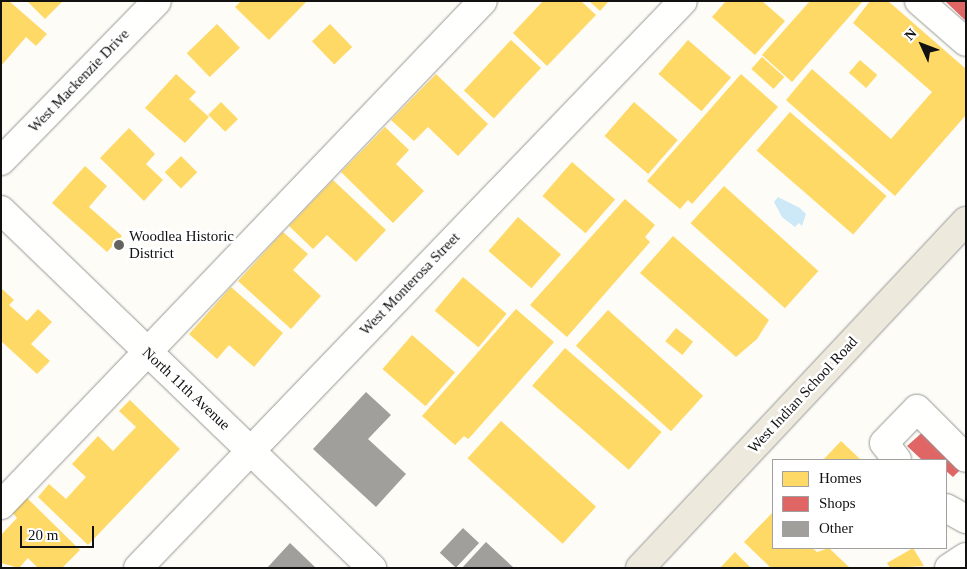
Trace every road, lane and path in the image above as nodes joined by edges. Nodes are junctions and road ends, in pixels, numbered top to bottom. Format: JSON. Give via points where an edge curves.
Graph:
{"nodes":[{"id":1,"x":156,"y":1,"type":"edge"},
{"id":2,"x":483,"y":1,"type":"edge"},
{"id":3,"x":683,"y":1,"type":"edge"},
{"id":4,"x":919,"y":1,"type":"edge"},
{"id":5,"x":966,"y":42,"type":"edge"},
{"id":6,"x":1,"y":161,"type":"edge"},
{"id":7,"x":1,"y":210,"type":"edge"},
{"id":8,"x":966,"y":221,"type":"edge"},
{"id":9,"x":146,"y":352,"type":"junction"},
{"id":10,"x":250,"y":450,"type":"junction"},
{"id":11,"x":966,"y":458,"type":"edge"},
{"id":12,"x":896,"y":459,"type":"edge"},
{"id":13,"x":1,"y":505,"type":"edge"},
{"id":14,"x":947,"y":509,"type":"edge"},
{"id":15,"x":966,"y":519,"type":"edge"},
{"id":16,"x":966,"y":557,"type":"edge"},
{"id":17,"x":138,"y":568,"type":"edge"},
{"id":18,"x":372,"y":568,"type":"edge"},
{"id":19,"x":640,"y":568,"type":"edge"},
{"id":20,"x":949,"y":568,"type":"edge"}],
"edges":[{"from":1,"to":6,"type":"street","name":"West Mackenzie Drive"},
{"from":2,"to":9,"type":"street"},
{"from":3,"to":10,"type":"street","name":"West Monterosa Street"},
{"from":4,"to":5,"type":"street"},
{"from":7,"to":9,"type":"street","name":"North 11th Avenue"},
{"from":8,"to":19,"type":"main road","name":"West Indian School Road"},
{"from":9,"to":10,"type":"street","name":"North 11th Avenue"},
{"from":9,"to":13,"type":"street"},
{"from":10,"to":17,"type":"street","name":"West Monterosa Street"},
{"from":10,"to":18,"type":"street","name":"North 11th Avenue"},
{"from":11,"to":12,"type":"street","via":[[918,409],[884,443]]},
{"from":14,"to":15,"type":"street"},
{"from":16,"to":20,"type":"street"}]}
